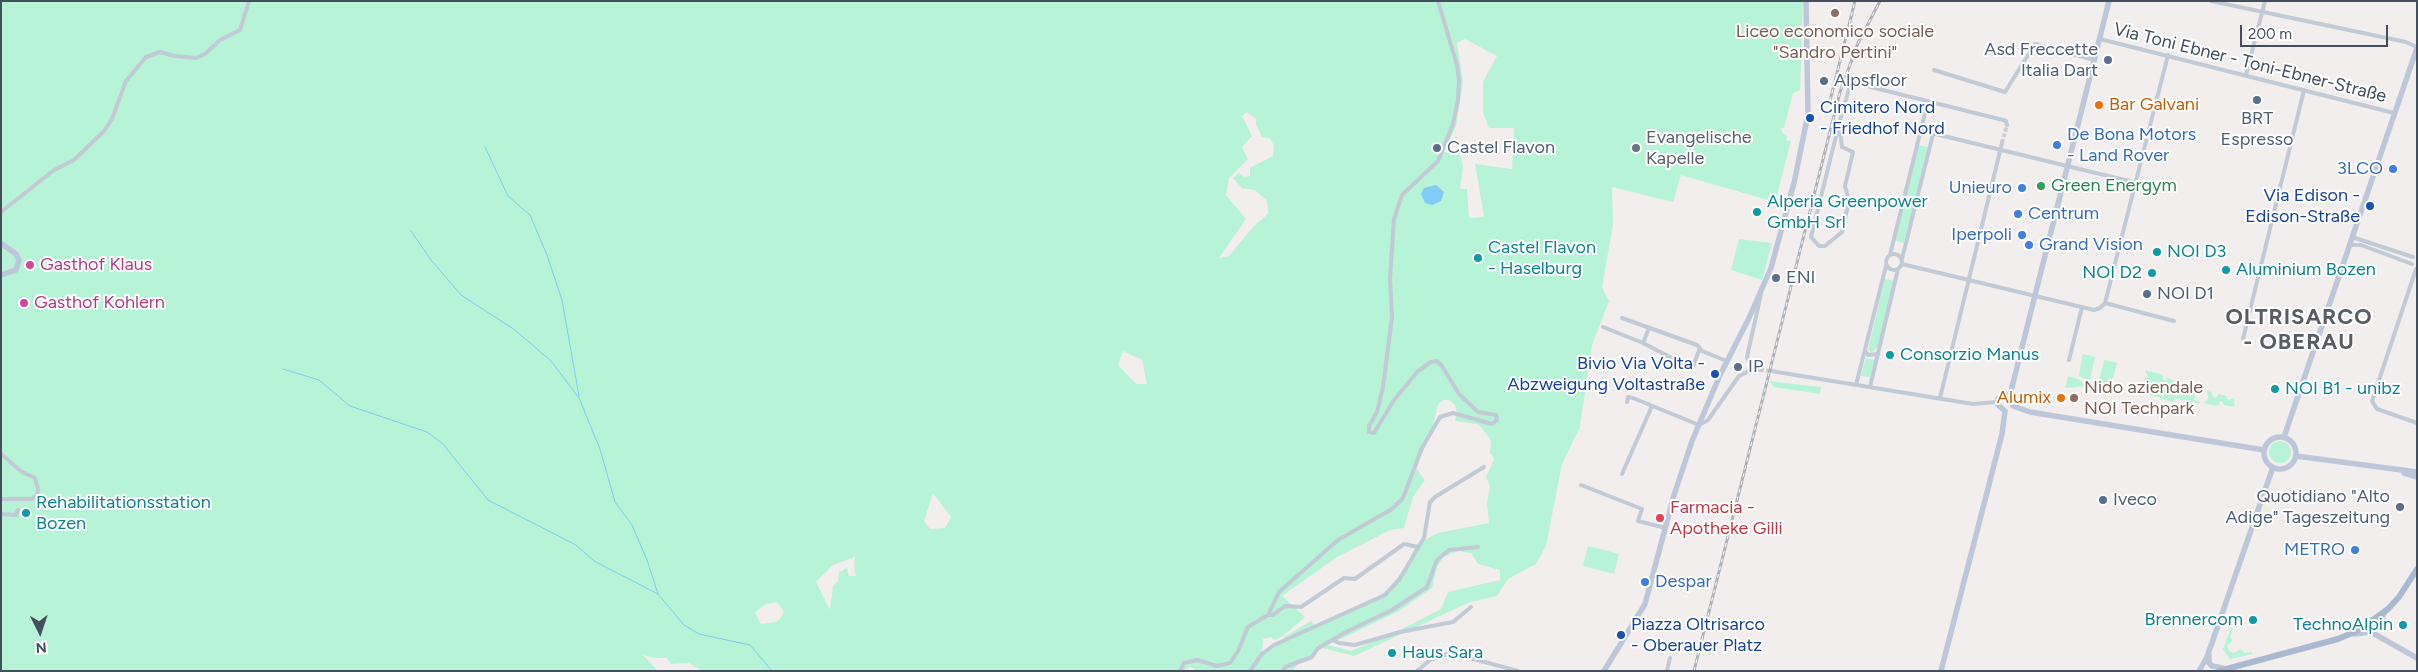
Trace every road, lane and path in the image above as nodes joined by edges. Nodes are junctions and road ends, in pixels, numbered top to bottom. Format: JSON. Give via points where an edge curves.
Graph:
{"nodes":[{"id":1,"x":249,"y":1,"type":"edge"},
{"id":2,"x":1438,"y":1,"type":"edge"},
{"id":3,"x":1806,"y":1,"type":"edge"},
{"id":4,"x":2109,"y":1,"type":"edge"},
{"id":5,"x":2211,"y":1,"type":"edge"},
{"id":6,"x":2265,"y":1,"type":"edge"},
{"id":7,"x":2261,"y":12,"type":"junction"},
{"id":8,"x":2100,"y":39,"type":"junction"},
{"id":9,"x":2417,"y":47,"type":"edge"},
{"id":10,"x":2168,"y":55,"type":"junction"},
{"id":11,"x":2095,"y":60,"type":"junction"},
{"id":12,"x":1934,"y":70,"type":"dead end"},
{"id":13,"x":2246,"y":75,"type":"junction"},
{"id":14,"x":2304,"y":90,"type":"junction"},
{"id":15,"x":1928,"y":101,"type":"junction"},
{"id":16,"x":2394,"y":113,"type":"junction"},
{"id":17,"x":2006,"y":123,"type":"dead end"},
{"id":18,"x":1839,"y":124,"type":"junction"},
{"id":19,"x":1919,"y":130,"type":"junction"},
{"id":20,"x":1933,"y":134,"type":"junction"},
{"id":21,"x":2002,"y":143,"type":"tunnel mouth"},
{"id":22,"x":2001,"y":151,"type":"junction"},
{"id":23,"x":2068,"y":166,"type":"junction"},
{"id":24,"x":2137,"y":183,"type":"junction"},
{"id":25,"x":1,"y":212,"type":"edge"},
{"id":26,"x":2352,"y":237,"type":"junction"},
{"id":27,"x":2,"y":244,"type":"edge"},
{"id":28,"x":2350,"y":245,"type":"junction"},
{"id":29,"x":1890,"y":255,"type":"junction"},
{"id":30,"x":2415,"y":256,"type":"edge"},
{"id":31,"x":1901,"y":258,"type":"junction"},
{"id":32,"x":1902,"y":264,"type":"junction"},
{"id":33,"x":2412,"y":264,"type":"junction"},
{"id":34,"x":1886,"y":266,"type":"junction"},
{"id":35,"x":2416,"y":269,"type":"edge"},
{"id":36,"x":1898,"y":270,"type":"junction"},
{"id":37,"x":1,"y":275,"type":"edge"},
{"id":38,"x":1969,"y":278,"type":"junction"},
{"id":39,"x":1762,"y":291,"type":"junction"},
{"id":40,"x":2036,"y":295,"type":"junction"},
{"id":41,"x":2104,"y":303,"type":"junction"},
{"id":42,"x":2082,"y":307,"type":"junction"},
{"id":43,"x":1622,"y":318,"type":"dead end"},
{"id":44,"x":2174,"y":321,"type":"dead end"},
{"id":45,"x":1603,"y":327,"type":"dead end"},
{"id":46,"x":1649,"y":328,"type":"junction"},
{"id":47,"x":2243,"y":339,"type":"dead end"},
{"id":48,"x":1643,"y":343,"type":"junction"},
{"id":49,"x":1700,"y":348,"type":"junction"},
{"id":50,"x":1865,"y":351,"type":"junction"},
{"id":51,"x":1878,"y":354,"type":"junction"},
{"id":52,"x":2069,"y":360,"type":"dead end"},
{"id":53,"x":1727,"y":361,"type":"junction"},
{"id":54,"x":1753,"y":369,"type":"junction"},
{"id":55,"x":1760,"y":370,"type":"tunnel mouth"},
{"id":56,"x":1771,"y":371,"type":"tunnel mouth"},
{"id":57,"x":1856,"y":385,"type":"junction"},
{"id":58,"x":1870,"y":388,"type":"junction"},
{"id":59,"x":2010,"y":395,"type":"junction"},
{"id":60,"x":1940,"y":398,"type":"junction"},
{"id":61,"x":1627,"y":402,"type":"dead end"},
{"id":62,"x":1997,"y":402,"type":"junction"},
{"id":63,"x":1652,"y":406,"type":"junction"},
{"id":64,"x":2013,"y":406,"type":"junction"},
{"id":65,"x":2005,"y":411,"type":"junction"},
{"id":66,"x":2417,"y":423,"type":"edge"},
{"id":67,"x":1699,"y":424,"type":"junction"},
{"id":68,"x":2284,"y":437,"type":"junction"},
{"id":69,"x":2264,"y":450,"type":"junction"},
{"id":70,"x":1,"y":454,"type":"edge"},
{"id":71,"x":2296,"y":456,"type":"junction"},
{"id":72,"x":1484,"y":467,"type":"dead end"},
{"id":73,"x":2273,"y":467,"type":"junction"},
{"id":74,"x":1622,"y":474,"type":"dead end"},
{"id":75,"x":2417,"y":475,"type":"edge"},
{"id":76,"x":1581,"y":485,"type":"dead end"},
{"id":77,"x":1,"y":499,"type":"edge"},
{"id":78,"x":18,"y":510,"type":"dead end"},
{"id":79,"x":1,"y":514,"type":"edge"},
{"id":80,"x":1666,"y":528,"type":"junction"},
{"id":81,"x":1478,"y":547,"type":"dead end"},
{"id":82,"x":1418,"y":548,"type":"junction"},
{"id":83,"x":2417,"y":569,"type":"edge"},
{"id":84,"x":1471,"y":607,"type":"dead end"},
{"id":85,"x":2385,"y":612,"type":"junction"},
{"id":86,"x":1268,"y":615,"type":"junction"},
{"id":87,"x":2371,"y":632,"type":"junction"},
{"id":88,"x":2350,"y":634,"type":"junction"},
{"id":89,"x":1332,"y":640,"type":"junction"},
{"id":90,"x":2209,"y":650,"type":"junction"},
{"id":91,"x":1670,"y":658,"type":"dead end"},
{"id":92,"x":2417,"y":658,"type":"edge"},
{"id":93,"x":2225,"y":670,"type":"edge"},
{"id":94,"x":1180,"y":671,"type":"edge"},
{"id":95,"x":1250,"y":671,"type":"edge"},
{"id":96,"x":1283,"y":671,"type":"edge"},
{"id":97,"x":1417,"y":671,"type":"edge"},
{"id":98,"x":1518,"y":671,"type":"edge"},
{"id":99,"x":1604,"y":671,"type":"edge"},
{"id":100,"x":1667,"y":671,"type":"edge"},
{"id":101,"x":1941,"y":671,"type":"edge"},
{"id":102,"x":2199,"y":671,"type":"edge"}],
"edges":[{"from":1,"to":25,"type":"street","via":[[240,30],[220,40],[204,54],[196,58],[160,52],[146,57],[126,81],[104,131],[74,160],[54,170]]},
{"from":2,"to":86,"type":"street","via":[[1457,65],[1458,100],[1453,124],[1438,161],[1402,195],[1394,219],[1390,278],[1392,317],[1383,387],[1369,432],[1374,433],[1394,400],[1418,371],[1431,362],[1442,366],[1459,394],[1478,412],[1496,415],[1497,420],[1492,424],[1453,413],[1440,417],[1422,448],[1403,498],[1392,509],[1338,540],[1308,564],[1279,592]]},
{"from":3,"to":39,"type":"main road","via":[[1806,129],[1776,249]]},
{"from":4,"to":8,"type":"main road"},
{"from":5,"to":7,"type":"street"},
{"from":6,"to":7,"type":"street"},
{"from":7,"to":9,"type":"street"},
{"from":7,"to":13,"type":"street"},
{"from":8,"to":10,"type":"street","name":"Via Toni Ebner - Toni-Ebner-Straße"},
{"from":8,"to":11,"type":"main road"},
{"from":9,"to":16,"type":"main road"},
{"from":10,"to":13,"type":"street","name":"Via Toni Ebner - Toni-Ebner-Straße"},
{"from":10,"to":24,"type":"street"},
{"from":11,"to":12,"type":"street","via":[[2035,44],[2005,92]]},
{"from":11,"to":23,"type":"main road"},
{"from":13,"to":14,"type":"street","name":"Via Toni Ebner - Toni-Ebner-Straße"},
{"from":14,"to":16,"type":"street","name":"Via Toni Ebner - Toni-Ebner-Straße"},
{"from":14,"to":47,"type":"street"},
{"from":15,"to":17,"type":"street"},
{"from":15,"to":18,"type":"street","via":[[1851,82]]},
{"from":15,"to":19,"type":"street"},
{"from":16,"to":26,"type":"main road"},
{"from":18,"to":18,"type":"street","via":[[1811,237],[1819,246],[1825,246],[1842,232],[1849,201],[1845,186],[1853,152],[1842,147]]},
{"from":19,"to":20,"type":"street"},
{"from":19,"to":29,"type":"street"},
{"from":20,"to":22,"type":"street"},
{"from":20,"to":31,"type":"street"},
{"from":21,"to":22,"type":"street"},
{"from":22,"to":23,"type":"street"},
{"from":22,"to":38,"type":"street"},
{"from":23,"to":24,"type":"street"},
{"from":23,"to":40,"type":"main road"},
{"from":24,"to":41,"type":"street"},
{"from":26,"to":28,"type":"main road"},
{"from":26,"to":30,"type":"street"},
{"from":27,"to":37,"type":"main road","via":[[19,260],[16,270]]},
{"from":28,"to":33,"type":"street","via":[[2360,245]]},
{"from":28,"to":68,"type":"main road"},
{"from":29,"to":31,"type":"street"},
{"from":29,"to":34,"type":"street"},
{"from":30,"to":33,"type":"street"},
{"from":31,"to":32,"type":"street"},
{"from":32,"to":36,"type":"street"},
{"from":32,"to":38,"type":"street"},
{"from":33,"to":35,"type":"street"},
{"from":34,"to":36,"type":"street"},
{"from":34,"to":50,"type":"street"},
{"from":35,"to":66,"type":"street","via":[[2373,404],[2377,409]]},
{"from":36,"to":51,"type":"street"},
{"from":38,"to":40,"type":"street"},
{"from":38,"to":60,"type":"street"},
{"from":39,"to":53,"type":"main road"},
{"from":39,"to":54,"type":"street","via":[[1747,357]]},
{"from":40,"to":42,"type":"street"},
{"from":40,"to":59,"type":"main road"},
{"from":41,"to":42,"type":"street","via":[[2097,309]]},
{"from":41,"to":44,"type":"street"},
{"from":42,"to":52,"type":"street"},
{"from":43,"to":46,"type":"street"},
{"from":45,"to":48,"type":"street"},
{"from":46,"to":48,"type":"street"},
{"from":46,"to":49,"type":"street"},
{"from":48,"to":49,"type":"street","via":[[1690,366],[1693,366]]},
{"from":49,"to":53,"type":"street"},
{"from":50,"to":51,"type":"street","via":[[1868,355]]},
{"from":50,"to":57,"type":"street"},
{"from":51,"to":58,"type":"street"},
{"from":53,"to":67,"type":"main road"},
{"from":54,"to":55,"type":"street"},
{"from":54,"to":67,"type":"street","via":[[1739,376],[1708,420]]},
{"from":56,"to":57,"type":"street"},
{"from":57,"to":58,"type":"street"},
{"from":58,"to":60,"type":"street"},
{"from":59,"to":62,"type":"main road","via":[[2000,396]]},
{"from":59,"to":64,"type":"main road"},
{"from":60,"to":62,"type":"street","via":[[1973,404]]},
{"from":61,"to":63,"type":"street","via":[[1628,397]]},
{"from":62,"to":65,"type":"main road"},
{"from":63,"to":67,"type":"street"},
{"from":63,"to":74,"type":"street"},
{"from":64,"to":65,"type":"main road"},
{"from":64,"to":69,"type":"main road","via":[[2030,412]]},
{"from":65,"to":101,"type":"main road","via":[[2002,434]]},
{"from":67,"to":80,"type":"main road"},
{"from":68,"to":69,"type":"main road","via":[[2272,439]]},
{"from":68,"to":71,"type":"main road","via":[[2292,442]]},
{"from":69,"to":73,"type":"main road","via":[[2266,460]]},
{"from":70,"to":77,"type":"street","via":[[22,472],[35,478],[38,489],[32,499]]},
{"from":71,"to":73,"type":"main road","via":[[2285,468]]},
{"from":71,"to":75,"type":"main road"},
{"from":72,"to":82,"type":"street","via":[[1430,502],[1426,530]]},
{"from":73,"to":90,"type":"main road"},
{"from":76,"to":80,"type":"street","via":[[1642,509],[1638,521]]},
{"from":78,"to":79,"type":"street","via":[[16,515]]},
{"from":80,"to":99,"type":"main road","via":[[1645,604]]},
{"from":81,"to":89,"type":"street","via":[[1449,550],[1437,560],[1427,587],[1392,610]]},
{"from":82,"to":86,"type":"street","via":[[1404,544],[1355,579],[1344,578],[1301,607],[1284,606]]},
{"from":82,"to":95,"type":"street","via":[[1399,580],[1385,594],[1274,645],[1262,654]]},
{"from":83,"to":85,"type":"main road"},
{"from":84,"to":89,"type":"street","via":[[1452,622],[1355,645]]},
{"from":85,"to":87,"type":"main road"},
{"from":85,"to":88,"type":"main road"},
{"from":86,"to":94,"type":"street","via":[[1248,627],[1230,663],[1217,666],[1197,660],[1184,663]]},
{"from":87,"to":88,"type":"main road"},
{"from":87,"to":92,"type":"main road"},
{"from":88,"to":93,"type":"main road"},
{"from":89,"to":96,"type":"street","via":[[1318,648],[1312,657],[1285,667]]},
{"from":90,"to":93,"type":"main road","via":[[2209,663]]},
{"from":90,"to":102,"type":"main road"},
{"from":91,"to":100,"type":"street"},
{"from":97,"to":98,"type":"street","via":[[1430,660],[1451,653]]}]}
